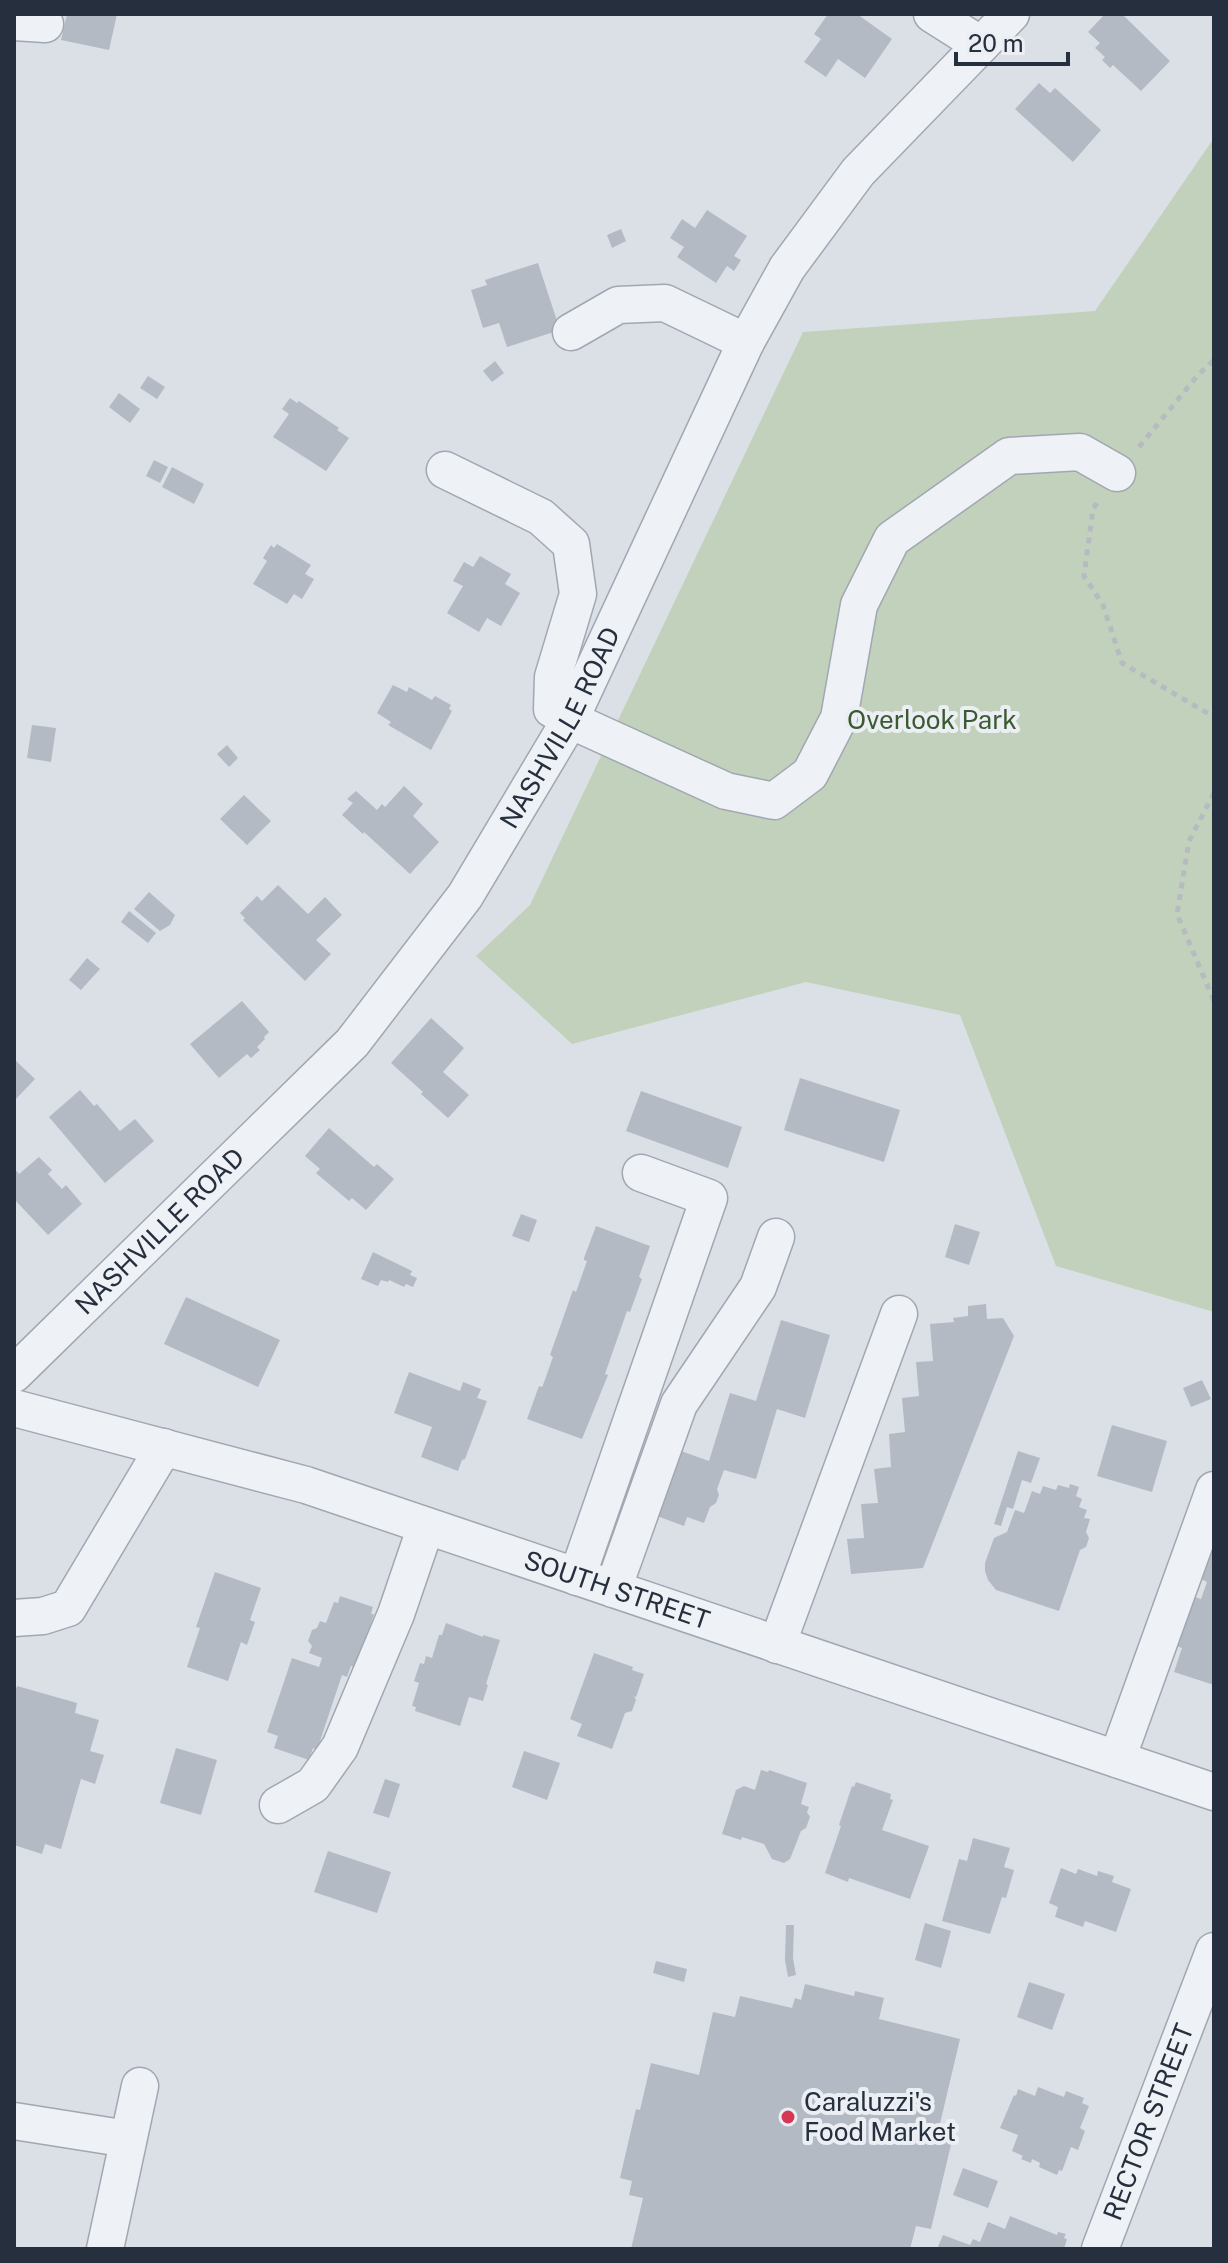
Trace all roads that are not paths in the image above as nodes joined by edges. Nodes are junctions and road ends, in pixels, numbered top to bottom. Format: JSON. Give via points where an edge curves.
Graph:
{"nodes":[{"id":1,"x":932,"y":14,"type":"edge"},
{"id":2,"x":1011,"y":14,"type":"edge"},
{"id":3,"x":981,"y":45,"type":"junction"},
{"id":4,"x":571,"y":332,"type":"dead end"},
{"id":5,"x":746,"y":342,"type":"junction"},
{"id":6,"x":445,"y":470,"type":"dead end"},
{"id":7,"x":1117,"y":473,"type":"road end"},
{"id":8,"x":570,"y":720,"type":"junction"},
{"id":9,"x":641,"y":1173,"type":"dead end"},
{"id":10,"x":776,"y":1237,"type":"dead end"},
{"id":11,"x":899,"y":1314,"type":"dead end"},
{"id":12,"x":14,"y":1374,"type":"edge"},
{"id":13,"x":14,"y":1408,"type":"edge"},
{"id":14,"x":164,"y":1447,"type":"junction"},
{"id":15,"x":1214,"y":1490,"type":"edge"},
{"id":16,"x":426,"y":1526,"type":"junction"},
{"id":17,"x":577,"y":1577,"type":"junction"},
{"id":18,"x":613,"y":1589,"type":"junction"},
{"id":19,"x":14,"y":1618,"type":"edge"},
{"id":20,"x":777,"y":1645,"type":"junction"},
{"id":21,"x":1117,"y":1759,"type":"junction"},
{"id":22,"x":1214,"y":1792,"type":"edge"},
{"id":23,"x":278,"y":1805,"type":"dead end"},
{"id":24,"x":1214,"y":1951,"type":"edge"},
{"id":25,"x":140,"y":2086,"type":"dead end"},
{"id":26,"x":14,"y":2121,"type":"edge"},
{"id":27,"x":128,"y":2139,"type":"junction"},
{"id":28,"x":105,"y":2249,"type":"edge"},
{"id":29,"x":1100,"y":2249,"type":"edge"}],
"edges":[{"from":1,"to":3,"type":"street"},
{"from":2,"to":3,"type":"street","name":"NASHVILLE ROAD"},
{"from":3,"to":5,"type":"street","name":"NASHVILLE ROAD","via":[[858,172],[787,268]]},
{"from":4,"to":5,"type":"street","via":[[618,305],[665,303]]},
{"from":5,"to":8,"type":"street","name":"NASHVILLE ROAD"},
{"from":6,"to":8,"type":"street","via":[[541,517],[571,544],[578,594],[553,677],[552,709]]},
{"from":7,"to":8,"type":"street","via":[[1080,452],[1009,456],[892,539],[859,605],[839,718],[810,774],[774,801],[726,791]]},
{"from":8,"to":12,"type":"street","name":"NASHVILLE ROAD","via":[[465,896],[352,1043]]},
{"from":9,"to":17,"type":"street","via":[[709,1198]]},
{"from":10,"to":18,"type":"street","via":[[758,1287],[679,1404]]},
{"from":11,"to":20,"type":"street"},
{"from":13,"to":14,"type":"street","name":"SOUTH STREET"},
{"from":14,"to":16,"type":"street","name":"SOUTH STREET","via":[[306,1485]]},
{"from":14,"to":19,"type":"street","via":[[68,1608]]},
{"from":15,"to":21,"type":"street"},
{"from":16,"to":17,"type":"street","name":"SOUTH STREET"},
{"from":16,"to":23,"type":"street","via":[[340,1747],[313,1785]]},
{"from":17,"to":18,"type":"street","name":"SOUTH STREET"},
{"from":18,"to":20,"type":"street","name":"SOUTH STREET"},
{"from":20,"to":21,"type":"street","name":"SOUTH STREET"},
{"from":21,"to":22,"type":"street","name":"SOUTH STREET"},
{"from":24,"to":29,"type":"street","name":"RECTOR STREET"},
{"from":25,"to":27,"type":"street"},
{"from":26,"to":27,"type":"street"},
{"from":27,"to":28,"type":"street"}]}
